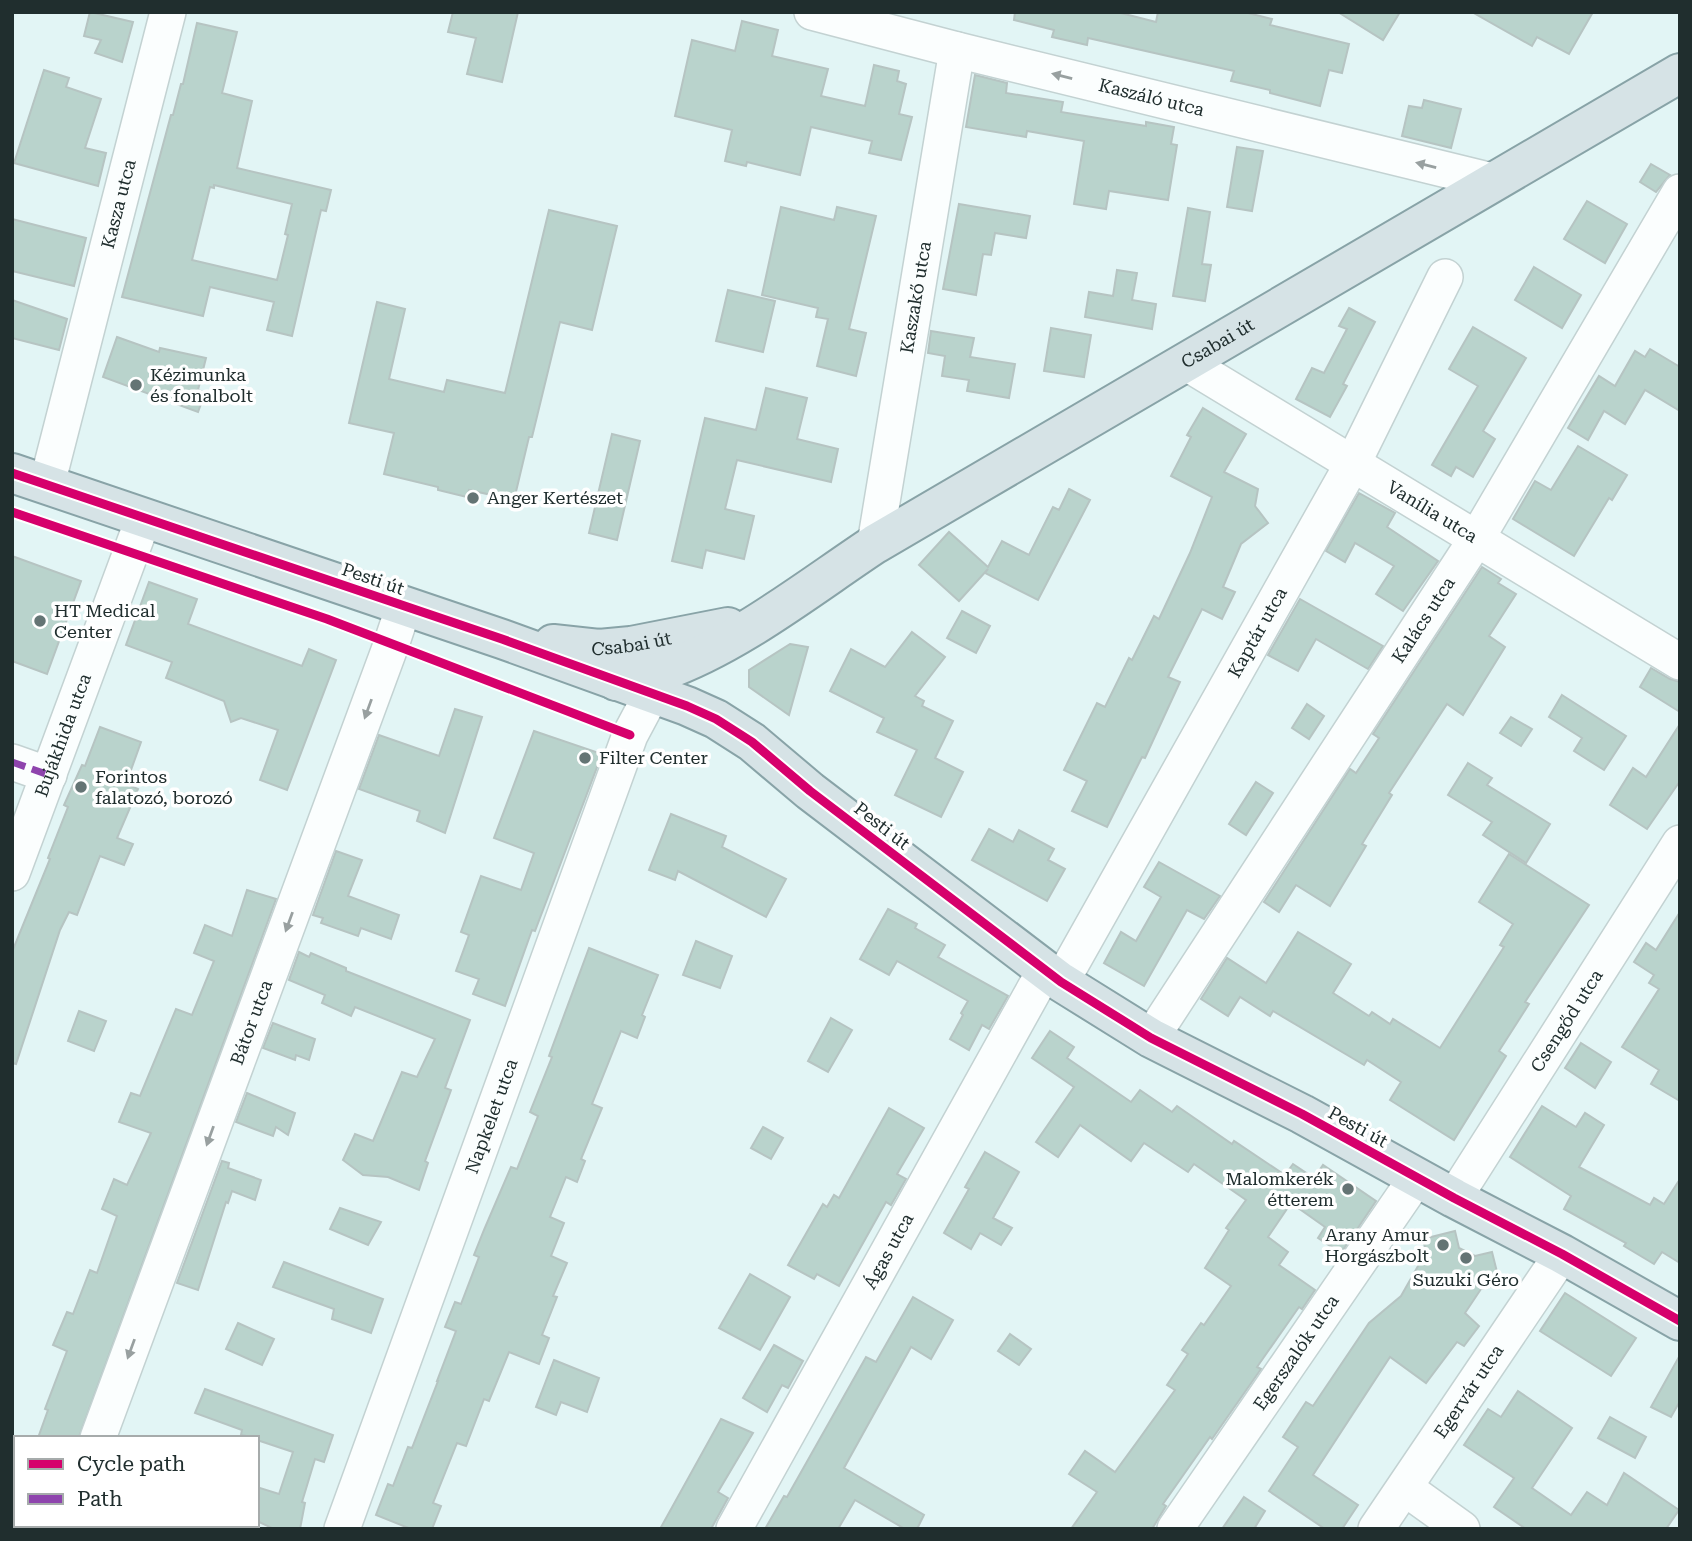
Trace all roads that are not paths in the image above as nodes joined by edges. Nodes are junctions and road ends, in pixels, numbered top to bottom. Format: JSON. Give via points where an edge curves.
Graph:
{"nodes":[{"id":1,"x":168,"y":12,"type":"edge"},
{"id":2,"x":812,"y":12,"type":"edge"},
{"id":3,"x":957,"y":50,"type":"junction"},
{"id":4,"x":1680,"y":73,"type":"edge"},
{"id":5,"x":1492,"y":181,"type":"junction"},
{"id":6,"x":1680,"y":191,"type":"edge"},
{"id":7,"x":1445,"y":277,"type":"dead end"},
{"id":8,"x":1185,"y":362,"type":"junction"},
{"id":9,"x":1353,"y":463,"type":"junction"},
{"id":10,"x":30,"y":479,"type":"edge"},
{"id":11,"x":144,"y":517,"type":"junction"},
{"id":12,"x":1478,"y":538,"type":"junction"},
{"id":13,"x":875,"y":544,"type":"junction"},
{"id":14,"x":404,"y":606,"type":"junction"},
{"id":15,"x":760,"y":621,"type":"junction"},
{"id":16,"x":502,"y":639,"type":"junction"},
{"id":17,"x":690,"y":661,"type":"junction"},
{"id":18,"x":1680,"y":662,"type":"edge"},
{"id":19,"x":615,"y":681,"type":"junction"},
{"id":20,"x":646,"y":705,"type":"junction"},
{"id":21,"x":687,"y":706,"type":"junction"},
{"id":22,"x":12,"y":762,"type":"edge"},
{"id":23,"x":49,"y":775,"type":"junction"},
{"id":24,"x":810,"y":791,"type":"junction"},
{"id":25,"x":1680,"y":843,"type":"edge"},
{"id":26,"x":12,"y":873,"type":"edge"},
{"id":27,"x":1052,"y":977,"type":"junction"},
{"id":28,"x":1151,"y":1038,"type":"junction"},
{"id":29,"x":1417,"y":1177,"type":"junction"},
{"id":30,"x":1454,"y":1198,"type":"junction"},
{"id":31,"x":1562,"y":1254,"type":"junction"},
{"id":32,"x":1680,"y":1321,"type":"edge"},
{"id":33,"x":99,"y":1436,"type":"edge"},
{"id":34,"x":1405,"y":1488,"type":"junction"},
{"id":35,"x":342,"y":1529,"type":"edge"},
{"id":36,"x":734,"y":1529,"type":"edge"},
{"id":37,"x":1175,"y":1529,"type":"edge"},
{"id":38,"x":1376,"y":1529,"type":"edge"},
{"id":39,"x":1462,"y":1529,"type":"edge"}],
"edges":[{"from":1,"to":10,"type":"street","name":"Kasza utca","via":[[70,395]]},
{"from":2,"to":3,"type":"street","name":"Kaszáló utca"},
{"from":5,"to":3,"type":"street","name":"Kaszáló utca","one_way":true},
{"from":3,"to":13,"type":"street","name":"Kaszakő utca"},
{"from":4,"to":5,"type":"main road","name":"Csabai út"},
{"from":5,"to":8,"type":"main road","name":"Csabai út"},
{"from":6,"to":12,"type":"street","name":"Kalács utca"},
{"from":7,"to":9,"type":"street","name":"Kaptár utca"},
{"from":8,"to":9,"type":"street","name":"Vanília utca"},
{"from":8,"to":13,"type":"main road","name":"Csabai út"},
{"from":9,"to":12,"type":"street","name":"Vanília utca"},
{"from":9,"to":27,"type":"street","name":"Kaptár utca"},
{"from":10,"to":11,"type":"main road","name":"Pesti út"},
{"from":11,"to":14,"type":"main road","name":"Pesti út"},
{"from":11,"to":23,"type":"street","name":"Bujákhida utca"},
{"from":12,"to":18,"type":"street","name":"Vanília utca"},
{"from":12,"to":28,"type":"street","name":"Kalács utca"},
{"from":13,"to":15,"type":"main road","name":"Csabai út"},
{"from":14,"to":16,"type":"main road","name":"Pesti út"},
{"from":14,"to":33,"type":"street","name":"Bátor utca","one_way":true},
{"from":15,"to":16,"type":"main road","name":"Csabai út","via":[[599,649]]},
{"from":15,"to":17,"type":"main road","name":"Csabai út"},
{"from":16,"to":19,"type":"main road","name":"Pesti út"},
{"from":17,"to":19,"type":"main road","name":"Csabai út","via":[[659,673]]},
{"from":17,"to":21,"type":"main road","name":"Csabai út"},
{"from":19,"to":20,"type":"main road","name":"Pesti út"},
{"from":19,"to":21,"type":"main road","name":"Pesti út"},
{"from":20,"to":24,"type":"main road","name":"Pesti út"},
{"from":20,"to":35,"type":"street","name":"Napkelet utca","via":[[630,735]]},
{"from":21,"to":24,"type":"main road","name":"Pesti út","via":[[751,741]]},
{"from":22,"to":23,"type":"street"},
{"from":23,"to":26,"type":"street","name":"Bujákhida utca"},
{"from":24,"to":27,"type":"main road","name":"Pesti út"},
{"from":25,"to":30,"type":"street","name":"Csengőd utca"},
{"from":27,"to":28,"type":"main road","name":"Pesti út"},
{"from":27,"to":36,"type":"street","name":"Ágas utca"},
{"from":28,"to":29,"type":"main road","name":"Pesti út"},
{"from":29,"to":30,"type":"main road","name":"Pesti út"},
{"from":29,"to":37,"type":"street","name":"Egerszalók utca"},
{"from":30,"to":31,"type":"main road","name":"Pesti út"},
{"from":31,"to":32,"type":"main road","name":"Pesti út"},
{"from":31,"to":34,"type":"street","name":"Egervár utca"},
{"from":34,"to":38,"type":"street","name":"Egervár utca"},
{"from":34,"to":39,"type":"street"}]}
